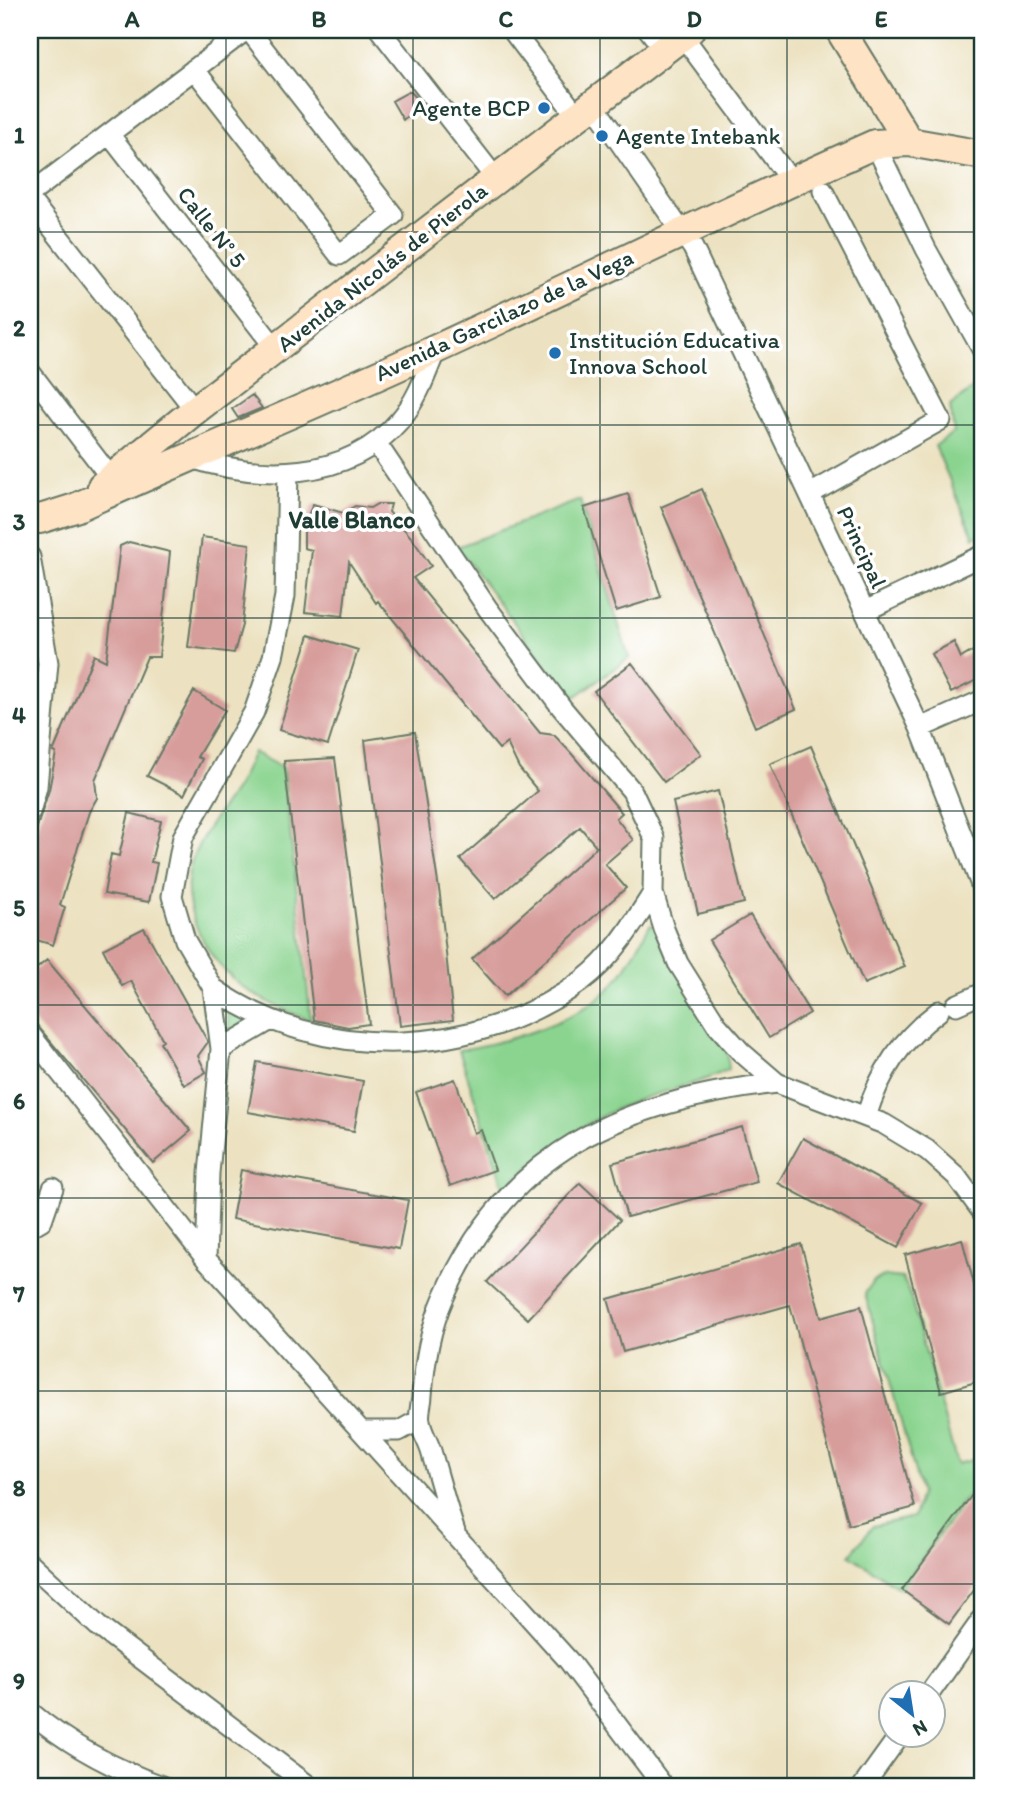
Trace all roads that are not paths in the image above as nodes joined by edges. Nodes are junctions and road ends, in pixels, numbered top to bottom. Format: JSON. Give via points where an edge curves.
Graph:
{"nodes":[{"id":1,"x":247,"y":30,"type":"edge"},
{"id":2,"x":380,"y":30,"type":"edge"},
{"id":3,"x":512,"y":30,"type":"edge"},
{"id":4,"x":840,"y":30,"type":"edge"},
{"id":5,"x":671,"y":36,"type":"edge"},
{"id":6,"x":194,"y":69,"type":"junction"},
{"id":7,"x":585,"y":110,"type":"junction"},
{"id":8,"x":109,"y":134,"type":"junction"},
{"id":9,"x":909,"y":142,"type":"junction"},
{"id":10,"x":875,"y":144,"type":"junction"},
{"id":11,"x":983,"y":155,"type":"edge"},
{"id":12,"x":496,"y":179,"type":"junction"},
{"id":13,"x":791,"y":181,"type":"junction"},
{"id":14,"x":823,"y":191,"type":"dead end"},
{"id":15,"x":30,"y":194,"type":"edge"},
{"id":16,"x":30,"y":200,"type":"edge"},
{"id":17,"x":683,"y":230,"type":"junction"},
{"id":18,"x":276,"y":349,"type":"junction"},
{"id":19,"x":436,"y":349,"type":"junction"},
{"id":20,"x":983,"y":351,"type":"edge"},
{"id":21,"x":30,"y":372,"type":"edge"},
{"id":22,"x":195,"y":410,"type":"junction"},
{"id":23,"x":377,"y":444,"type":"junction"},
{"id":24,"x":188,"y":457,"type":"junction"},
{"id":25,"x":288,"y":474,"type":"junction"},
{"id":26,"x":111,"y":478,"type":"junction"},
{"id":27,"x":810,"y":494,"type":"junction"},
{"id":28,"x":75,"y":508,"type":"junction"},
{"id":29,"x":30,"y":518,"type":"edge"},
{"id":30,"x":983,"y":555,"type":"edge"},
{"id":31,"x":30,"y":556,"type":"edge"},
{"id":32,"x":865,"y":611,"type":"junction"},
{"id":33,"x":983,"y":700,"type":"edge"},
{"id":34,"x":920,"y":728,"type":"junction"},
{"id":35,"x":30,"y":811,"type":"edge"},
{"id":36,"x":976,"y":851,"type":"edge"},
{"id":37,"x":983,"y":890,"type":"edge"},
{"id":38,"x":653,"y":893,"type":"junction"},
{"id":39,"x":213,"y":988,"type":"junction"},
{"id":40,"x":983,"y":993,"type":"edge"},
{"id":41,"x":268,"y":1021,"type":"junction"},
{"id":42,"x":30,"y":1034,"type":"edge"},
{"id":43,"x":221,"y":1049,"type":"junction"},
{"id":44,"x":741,"y":1052,"type":"junction"},
{"id":45,"x":777,"y":1083,"type":"junction"},
{"id":46,"x":730,"y":1089,"type":"junction"},
{"id":47,"x":866,"y":1117,"type":"junction"},
{"id":48,"x":53,"y":1188,"type":"dead end"},
{"id":49,"x":983,"y":1213,"type":"edge"},
{"id":50,"x":30,"y":1227,"type":"edge"},
{"id":51,"x":206,"y":1259,"type":"junction"},
{"id":52,"x":419,"y":1420,"type":"junction"},
{"id":53,"x":364,"y":1431,"type":"junction"},
{"id":54,"x":458,"y":1542,"type":"junction"},
{"id":55,"x":30,"y":1563,"type":"edge"},
{"id":56,"x":983,"y":1618,"type":"edge"},
{"id":57,"x":938,"y":1680,"type":"edge"},
{"id":58,"x":30,"y":1712,"type":"edge"},
{"id":59,"x":888,"y":1750,"type":"edge"},
{"id":60,"x":162,"y":1786,"type":"edge"},
{"id":61,"x":309,"y":1786,"type":"edge"},
{"id":62,"x":663,"y":1786,"type":"edge"},
{"id":63,"x":863,"y":1786,"type":"edge"}],
"edges":[{"from":1,"to":6,"type":"street"},
{"from":1,"to":6,"type":"street","via":[[393,215],[339,255]]},
{"from":2,"to":12,"type":"street"},
{"from":3,"to":7,"type":"street","name":"Principal"},
{"from":4,"to":9,"type":"street"},
{"from":5,"to":7,"type":"street","name":"Avenida Nicolás de Pierola"},
{"from":5,"to":13,"type":"street"},
{"from":6,"to":8,"type":"street"},
{"from":7,"to":12,"type":"street","name":"Avenida Nicolás de Pierola"},
{"from":7,"to":17,"type":"street","name":"Principal"},
{"from":8,"to":15,"type":"street"},
{"from":8,"to":18,"type":"street","name":"Calle N° 5"},
{"from":9,"to":10,"type":"street","name":"Avenida Garcilazo de la Vega"},
{"from":9,"to":11,"type":"street","name":"Avenida Garcilazo de la Vega"},
{"from":10,"to":13,"type":"street","name":"Avenida Garcilazo de la Vega"},
{"from":10,"to":20,"type":"street"},
{"from":12,"to":18,"type":"street","name":"Avenida Nicolás de Pierola"},
{"from":13,"to":17,"type":"street","name":"Avenida Garcilazo de la Vega"},
{"from":14,"to":27,"type":"street","via":[[941,420]]},
{"from":16,"to":22,"type":"street"},
{"from":17,"to":19,"type":"street","name":"Avenida Garcilazo de la Vega"},
{"from":17,"to":27,"type":"street","name":"Principal"},
{"from":18,"to":22,"type":"street","name":"Avenida Nicolás de Pierola"},
{"from":19,"to":23,"type":"street","via":[[401,419]]},
{"from":19,"to":24,"type":"street","name":"Avenida Garcilazo de la Vega"},
{"from":21,"to":26,"type":"street"},
{"from":22,"to":26,"type":"street","name":"Avenida Nicolás de Pierola"},
{"from":23,"to":25,"type":"street","via":[[334,463]]},
{"from":23,"to":38,"type":"street","via":[[488,609],[562,709],[632,791],[654,838]]},
{"from":24,"to":25,"type":"street","via":[[254,473]]},
{"from":24,"to":28,"type":"street","name":"Avenida Garcilazo de la Vega"},
{"from":25,"to":39,"type":"street","via":[[285,596],[273,657],[254,712],[183,837],[172,896],[185,940]]},
{"from":26,"to":28,"type":"street","name":"Avenida Nicolás de Pierola"},
{"from":27,"to":32,"type":"street","name":"Principal"},
{"from":28,"to":29,"type":"street","name":"Avenida Garcilazo de la Vega"},
{"from":30,"to":32,"type":"street"},
{"from":31,"to":35,"type":"street","via":[[48,663],[37,788]]},
{"from":32,"to":34,"type":"street","name":"Principal"},
{"from":33,"to":34,"type":"street"},
{"from":34,"to":36,"type":"street","name":"Principal"},
{"from":36,"to":37,"type":"street","name":"Principal"},
{"from":38,"to":41,"type":"street","via":[[621,942],[584,979],[533,1012],[479,1032],[430,1039],[356,1040],[306,1033]]},
{"from":38,"to":44,"type":"street","via":[[673,952],[695,995]]},
{"from":39,"to":41,"type":"street"},
{"from":39,"to":43,"type":"street"},
{"from":40,"to":47,"type":"street","via":[[947,1008],[913,1031],[891,1056],[875,1085]]},
{"from":41,"to":43,"type":"street"},
{"from":42,"to":51,"type":"street"},
{"from":43,"to":51,"type":"street"},
{"from":44,"to":45,"type":"street"},
{"from":44,"to":46,"type":"street"},
{"from":45,"to":46,"type":"street"},
{"from":45,"to":47,"type":"street"},
{"from":46,"to":52,"type":"street","via":[[688,1097],[607,1125],[569,1144],[504,1200],[477,1234],[438,1311],[426,1352]]},
{"from":47,"to":49,"type":"street","via":[[927,1150],[956,1176]]},
{"from":48,"to":50,"type":"street","via":[[42,1220]]},
{"from":51,"to":53,"type":"street"},
{"from":52,"to":53,"type":"street","via":[[399,1431]]},
{"from":52,"to":54,"type":"street"},
{"from":53,"to":54,"type":"street"},
{"from":54,"to":62,"type":"street","via":[[568,1660]]},
{"from":55,"to":61,"type":"street","via":[[98,1626]]},
{"from":56,"to":57,"type":"street"},
{"from":58,"to":60,"type":"street","via":[[58,1736]]},
{"from":59,"to":63,"type":"street"}]}
